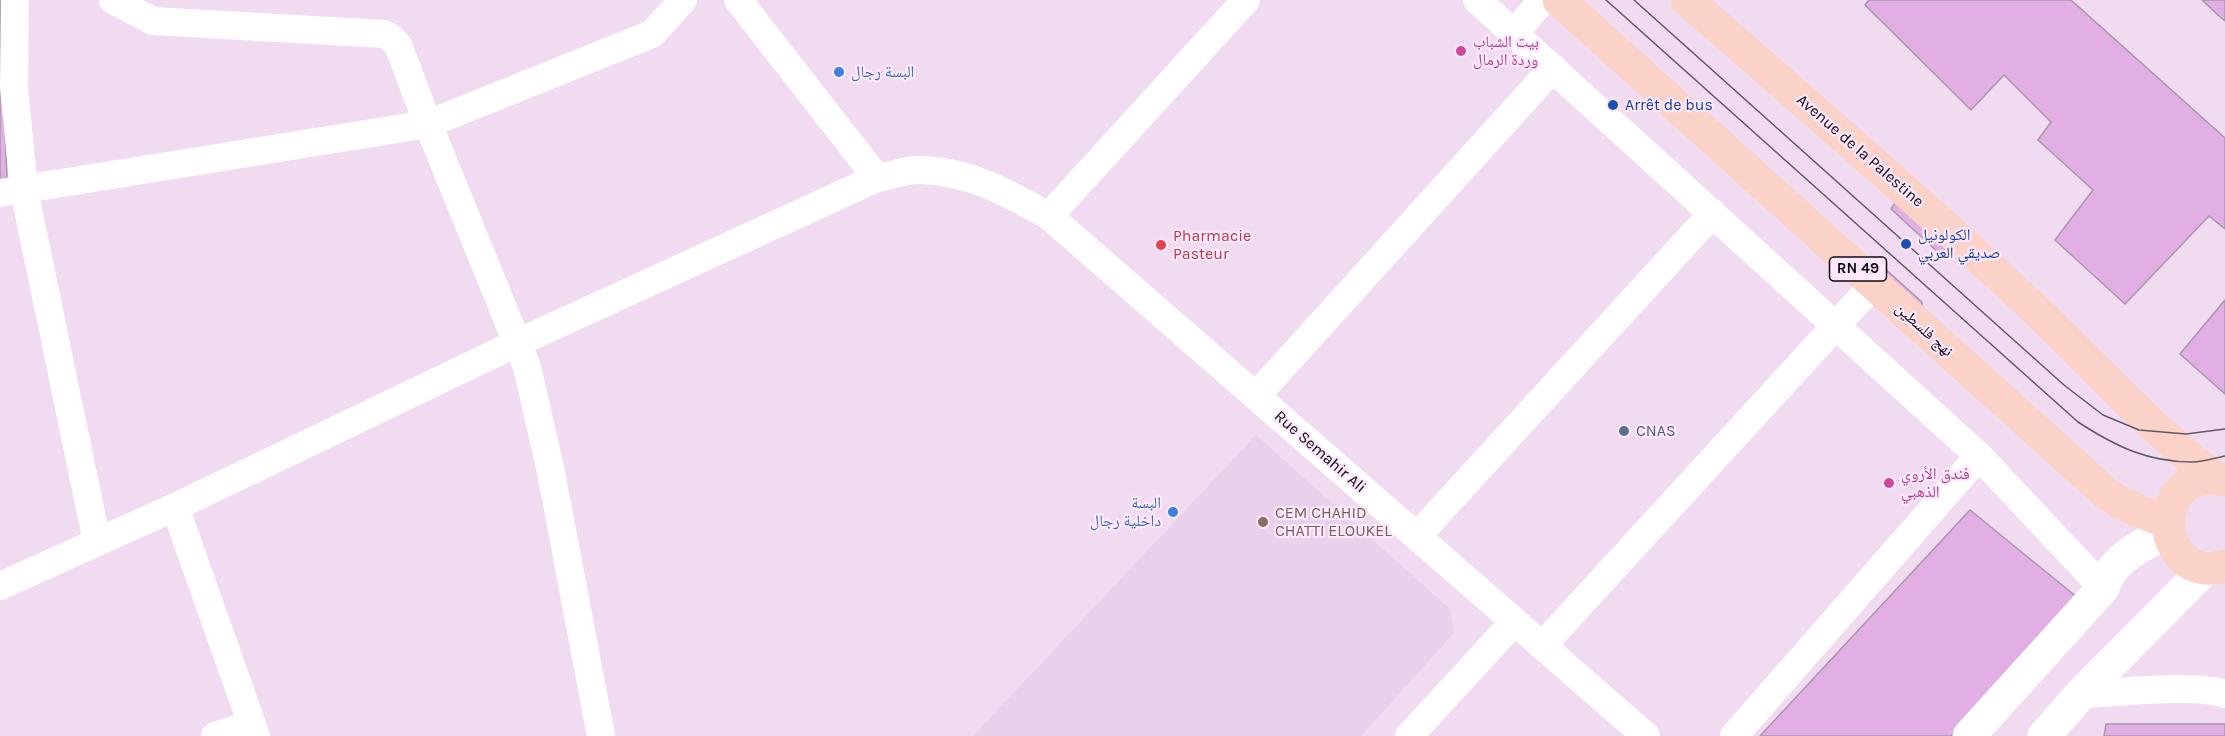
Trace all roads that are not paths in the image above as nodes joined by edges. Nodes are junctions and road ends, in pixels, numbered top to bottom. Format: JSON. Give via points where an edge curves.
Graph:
{"nodes":[{"id":1,"x":15,"y":0,"type":"edge"},
{"id":2,"x":112,"y":0,"type":"edge"},
{"id":3,"x":683,"y":0,"type":"edge"},
{"id":4,"x":738,"y":0,"type":"edge"},
{"id":5,"x":1246,"y":0,"type":"edge"},
{"id":6,"x":1477,"y":0,"type":"edge"},
{"id":7,"x":1543,"y":0,"type":"edge"},
{"id":8,"x":1558,"y":0,"type":"edge"},
{"id":9,"x":1687,"y":0,"type":"edge"},
{"id":10,"x":1514,"y":33,"type":"junction"},
{"id":11,"x":1553,"y":69,"type":"junction"},
{"id":12,"x":428,"y":124,"type":"junction"},
{"id":13,"x":877,"y":178,"type":"junction"},
{"id":14,"x":12,"y":192,"type":"edge"},
{"id":15,"x":1713,"y":213,"type":"junction"},
{"id":16,"x":1049,"y":216,"type":"junction"},
{"id":17,"x":1874,"y":284,"type":"junction"},
{"id":18,"x":1836,"y":326,"type":"junction"},
{"id":19,"x":516,"y":344,"type":"junction"},
{"id":20,"x":1256,"y":396,"type":"junction"},
{"id":21,"x":1979,"y":456,"type":"junction"},
{"id":22,"x":2220,"y":479,"type":"edge"},
{"id":23,"x":175,"y":507,"type":"junction"},
{"id":24,"x":2168,"y":526,"type":"junction"},
{"id":25,"x":1418,"y":536,"type":"junction"},
{"id":26,"x":97,"y":542,"type":"junction"},
{"id":27,"x":2218,"y":569,"type":"edge"},
{"id":28,"x":0,"y":586,"type":"edge"},
{"id":29,"x":2103,"y":588,"type":"junction"},
{"id":30,"x":1514,"y":622,"type":"junction"},
{"id":31,"x":1542,"y":646,"type":"junction"},
{"id":32,"x":2082,"y":694,"type":"junction"},
{"id":33,"x":2225,"y":694,"type":"edge"},
{"id":34,"x":254,"y":730,"type":"edge"},
{"id":35,"x":215,"y":736,"type":"edge"},
{"id":36,"x":602,"y":736,"type":"edge"},
{"id":37,"x":1409,"y":736,"type":"edge"},
{"id":38,"x":1646,"y":736,"type":"edge"},
{"id":39,"x":1734,"y":736,"type":"edge"},
{"id":40,"x":1969,"y":736,"type":"edge"},
{"id":41,"x":2044,"y":736,"type":"edge"}],
"edges":[{"from":1,"to":14,"type":"street"},
{"from":2,"to":12,"type":"street","via":[[153,21],[384,34],[398,45]]},
{"from":3,"to":12,"type":"street","via":[[652,34]]},
{"from":4,"to":13,"type":"street"},
{"from":5,"to":16,"type":"street"},
{"from":6,"to":10,"type":"street"},
{"from":7,"to":10,"type":"street"},
{"from":8,"to":17,"type":"main road","name":"نهج فلسطين","number":"RN 49"},
{"from":9,"to":22,"type":"main road","name":"Avenue de la Palestine","via":[[1929,211],[2048,321],[2159,432]]},
{"from":10,"to":11,"type":"street"},
{"from":11,"to":15,"type":"street"},
{"from":11,"to":20,"type":"street"},
{"from":12,"to":14,"type":"street"},
{"from":12,"to":19,"type":"street"},
{"from":13,"to":16,"type":"street","name":"Rue Semahir Ali","via":[[917,170],[965,176],[1000,189]]},
{"from":13,"to":19,"type":"street","name":"Rue Semahir Ali"},
{"from":14,"to":26,"type":"street"},
{"from":15,"to":18,"type":"street"},
{"from":15,"to":25,"type":"street"},
{"from":16,"to":20,"type":"street","name":"Rue Semahir Ali"},
{"from":17,"to":18,"type":"street"},
{"from":17,"to":24,"type":"main road","name":"نهج فلسطين","number":"RN 49","via":[[2107,494]]},
{"from":18,"to":21,"type":"street"},
{"from":18,"to":31,"type":"street"},
{"from":19,"to":23,"type":"street","name":"Rue Semahir Ali"},
{"from":19,"to":36,"type":"street","via":[[527,367],[551,472]]},
{"from":20,"to":25,"type":"street","name":"Rue Semahir Ali"},
{"from":21,"to":29,"type":"street"},
{"from":21,"to":39,"type":"street"},
{"from":22,"to":24,"type":"main road","via":[[2188,485],[2170,507]]},
{"from":23,"to":26,"type":"street","name":"Rue Semahir Ali"},
{"from":23,"to":34,"type":"street"},
{"from":24,"to":27,"type":"main road","via":[[2181,556],[2193,564]]},
{"from":24,"to":29,"type":"main road","via":[[2127,555],[2106,578]]},
{"from":25,"to":30,"type":"street","name":"Rue Semahir Ali"},
{"from":26,"to":28,"type":"street","name":"Rue Semahir Ali"},
{"from":27,"to":32,"type":"main road"},
{"from":29,"to":40,"type":"main road"},
{"from":30,"to":31,"type":"street","name":"Rue Semahir Ali"},
{"from":30,"to":37,"type":"street"},
{"from":31,"to":38,"type":"street","name":"Rue Semahir Ali"},
{"from":32,"to":33,"type":"street","via":[[2186,689]]},
{"from":32,"to":41,"type":"main road"},
{"from":34,"to":35,"type":"street"}]}
